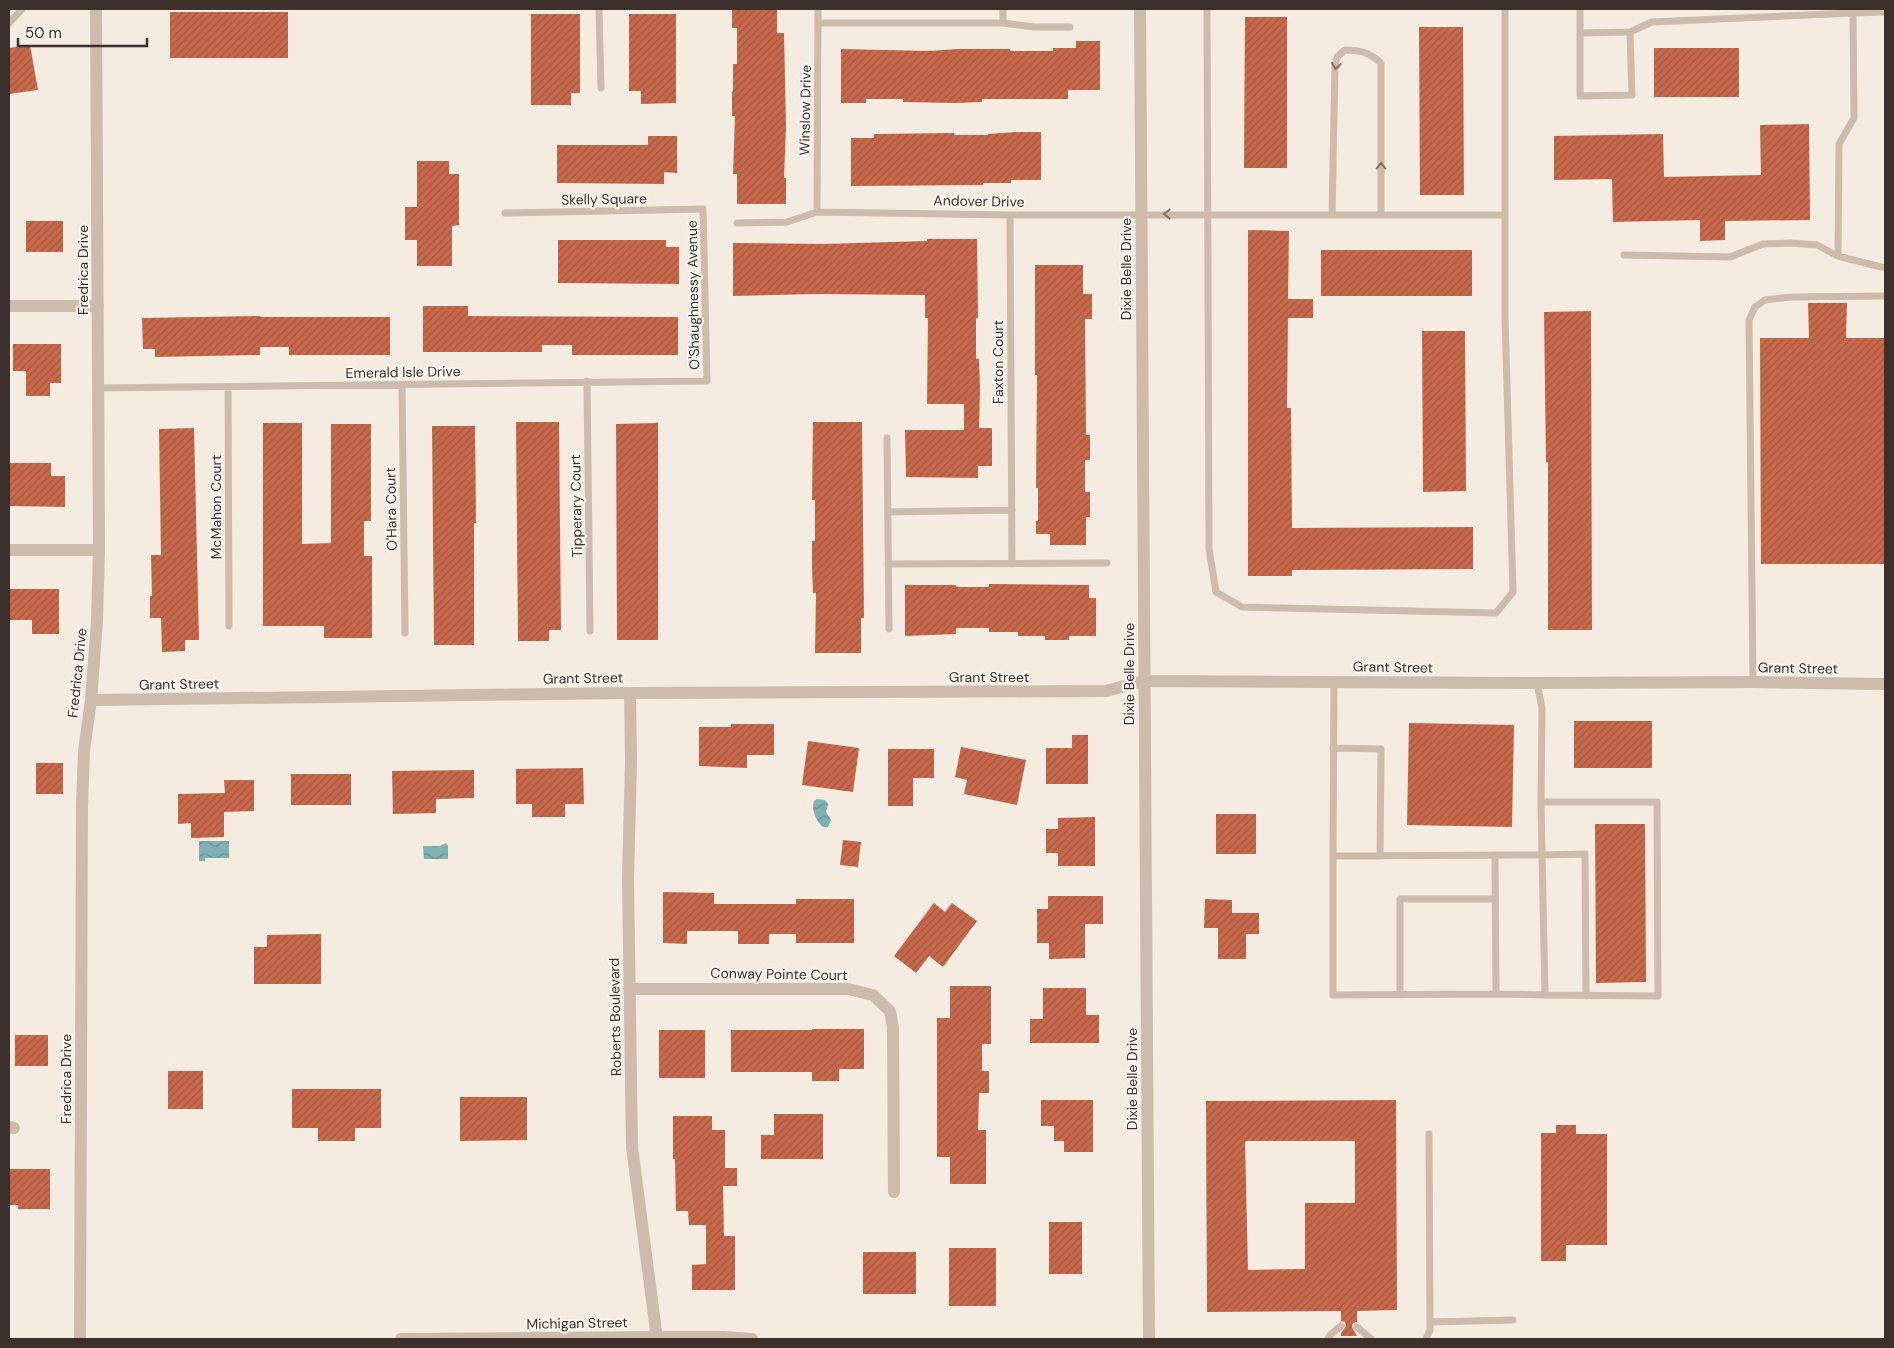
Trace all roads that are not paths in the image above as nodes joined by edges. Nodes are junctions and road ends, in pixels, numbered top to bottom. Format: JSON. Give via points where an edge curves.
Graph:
{"nodes":[{"id":1,"x":22,"y":9,"type":"edge"},
{"id":2,"x":96,"y":9,"type":"edge"},
{"id":3,"x":599,"y":9,"type":"edge"},
{"id":4,"x":818,"y":9,"type":"edge"},
{"id":5,"x":1003,"y":9,"type":"edge"},
{"id":6,"x":1140,"y":9,"type":"edge"},
{"id":7,"x":1207,"y":9,"type":"edge"},
{"id":8,"x":1505,"y":9,"type":"edge"},
{"id":9,"x":1580,"y":9,"type":"edge"},
{"id":10,"x":1853,"y":11,"type":"edge"},
{"id":11,"x":1885,"y":12,"type":"edge"},
{"id":12,"x":818,"y":23,"type":"junction"},
{"id":13,"x":1003,"y":23,"type":"junction"},
{"id":14,"x":9,"y":24,"type":"edge"},
{"id":15,"x":1070,"y":27,"type":"dead end"},
{"id":16,"x":1630,"y":32,"type":"junction"},
{"id":17,"x":1580,"y":33,"type":"junction"},
{"id":18,"x":601,"y":88,"type":"dead end"},
{"id":19,"x":703,"y":209,"type":"joint"},
{"id":20,"x":817,"y":212,"type":"junction"},
{"id":21,"x":505,"y":213,"type":"dead end"},
{"id":22,"x":1141,"y":214,"type":"junction"},
{"id":23,"x":1208,"y":214,"type":"junction"},
{"id":24,"x":1332,"y":214,"type":"junction"},
{"id":25,"x":1381,"y":214,"type":"junction"},
{"id":26,"x":1010,"y":215,"type":"junction"},
{"id":27,"x":1505,"y":215,"type":"junction"},
{"id":28,"x":737,"y":223,"type":"dead end"},
{"id":29,"x":1624,"y":255,"type":"dead end"},
{"id":30,"x":1838,"y":256,"type":"junction"},
{"id":31,"x":1885,"y":268,"type":"edge"},
{"id":32,"x":1885,"y":296,"type":"edge"},
{"id":33,"x":9,"y":306,"type":"edge"},
{"id":34,"x":98,"y":306,"type":"junction"},
{"id":35,"x":587,"y":381,"type":"junction"},
{"id":36,"x":707,"y":381,"type":"joint"},
{"id":37,"x":402,"y":385,"type":"junction"},
{"id":38,"x":228,"y":387,"type":"junction"},
{"id":39,"x":99,"y":388,"type":"junction"},
{"id":40,"x":887,"y":438,"type":"dead end"},
{"id":41,"x":1012,"y":510,"type":"junction"},
{"id":42,"x":888,"y":512,"type":"junction"},
{"id":43,"x":9,"y":550,"type":"edge"},
{"id":44,"x":99,"y":550,"type":"junction"},
{"id":45,"x":1106,"y":563,"type":"dead end"},
{"id":46,"x":888,"y":564,"type":"junction"},
{"id":47,"x":1012,"y":564,"type":"junction"},
{"id":48,"x":229,"y":626,"type":"dead end"},
{"id":49,"x":889,"y":629,"type":"dead end"},
{"id":50,"x":590,"y":631,"type":"dead end"},
{"id":51,"x":405,"y":633,"type":"dead end"},
{"id":52,"x":1144,"y":681,"type":"junction"},
{"id":53,"x":1334,"y":681,"type":"junction"},
{"id":54,"x":1753,"y":682,"type":"junction"},
{"id":55,"x":1537,"y":683,"type":"junction"},
{"id":56,"x":1885,"y":684,"type":"edge"},
{"id":57,"x":630,"y":692,"type":"junction"},
{"id":58,"x":91,"y":700,"type":"junction"},
{"id":59,"x":1333,"y":748,"type":"junction"},
{"id":60,"x":1541,"y":802,"type":"junction"},
{"id":61,"x":1495,"y":855,"type":"junction"},
{"id":62,"x":1542,"y":855,"type":"junction"},
{"id":63,"x":1332,"y":856,"type":"junction"},
{"id":64,"x":1380,"y":856,"type":"junction"},
{"id":65,"x":1495,"y":899,"type":"junction"},
{"id":66,"x":629,"y":989,"type":"junction"},
{"id":67,"x":1496,"y":994,"type":"junction"},
{"id":68,"x":1400,"y":995,"type":"junction"},
{"id":69,"x":1545,"y":995,"type":"junction"},
{"id":70,"x":1586,"y":996,"type":"junction"},
{"id":71,"x":1429,"y":1134,"type":"dead end"},
{"id":72,"x":894,"y":1192,"type":"dead end"},
{"id":73,"x":1513,"y":1320,"type":"dead end"},
{"id":74,"x":1430,"y":1322,"type":"junction"},
{"id":75,"x":1341,"y":1326,"type":"dead end"},
{"id":76,"x":1357,"y":1327,"type":"dead end"},
{"id":77,"x":657,"y":1338,"type":"edge"},
{"id":78,"x":80,"y":1339,"type":"edge"},
{"id":79,"x":401,"y":1339,"type":"edge"},
{"id":80,"x":752,"y":1339,"type":"edge"},
{"id":81,"x":1149,"y":1339,"type":"edge"},
{"id":82,"x":1328,"y":1339,"type":"edge"},
{"id":83,"x":1371,"y":1339,"type":"edge"},
{"id":84,"x":1426,"y":1339,"type":"edge"}],
"edges":[{"from":1,"to":14,"type":"lane"},
{"from":2,"to":34,"type":"street","name":"Fredrica Drive"},
{"from":3,"to":18,"type":"lane"},
{"from":4,"to":12,"type":"lane","name":"Winslow Drive"},
{"from":5,"to":13,"type":"lane"},
{"from":6,"to":22,"type":"street","name":"Dixie Belle Drive"},
{"from":7,"to":23,"type":"lane"},
{"from":8,"to":27,"type":"lane"},
{"from":9,"to":17,"type":"lane"},
{"from":10,"to":11,"type":"lane"},
{"from":10,"to":16,"type":"lane","via":[[1652,22]]},
{"from":10,"to":30,"type":"lane","via":[[1854,118],[1839,144]]},
{"from":12,"to":13,"type":"lane"},
{"from":12,"to":20,"type":"lane","name":"Winslow Drive"},
{"from":13,"to":15,"type":"lane"},
{"from":16,"to":17,"type":"lane"},
{"from":16,"to":17,"type":"lane","via":[[1632,95],[1580,96]]},
{"from":19,"to":21,"type":"lane","name":"Skelly Square"},
{"from":19,"to":36,"type":"lane","name":"O'Shaughnessy Avenue"},
{"from":20,"to":26,"type":"lane","name":"Andover Drive"},
{"from":20,"to":28,"type":"lane","name":"Andover Drive","via":[[787,222]]},
{"from":23,"to":22,"type":"lane","name":"Andover Drive","one_way":true},
{"from":22,"to":26,"type":"lane","name":"Andover Drive"},
{"from":22,"to":52,"type":"street","name":"Dixie Belle Drive"},
{"from":23,"to":24,"type":"lane","name":"Andover Drive"},
{"from":23,"to":27,"type":"lane","via":[[1209,549],[1216,592],[1242,607],[1496,613],[1512,592]]},
{"from":24,"to":25,"type":"lane","name":"Andover Drive"},
{"from":25,"to":24,"type":"lane","one_way":true,"via":[[1381,63],[1370,53],[1353,50],[1345,50],[1337,57],[1335,65]]},
{"from":25,"to":27,"type":"lane","name":"Andover Drive"},
{"from":26,"to":41,"type":"lane","name":"Faxton Court"},
{"from":29,"to":30,"type":"lane","via":[[1730,257],[1763,244],[1791,244],[1817,246]]},
{"from":30,"to":31,"type":"lane"},
{"from":32,"to":54,"type":"lane","via":[[1764,300],[1755,307],[1749,320]]},
{"from":33,"to":34,"type":"street"},
{"from":34,"to":39,"type":"street","name":"Fredrica Drive"},
{"from":35,"to":36,"type":"lane","name":"Emerald Isle Drive"},
{"from":35,"to":37,"type":"lane","name":"Emerald Isle Drive"},
{"from":35,"to":50,"type":"lane","name":"Tipperary Court"},
{"from":37,"to":38,"type":"lane","name":"Emerald Isle Drive"},
{"from":37,"to":51,"type":"lane","name":"O'Hara Court"},
{"from":38,"to":39,"type":"lane","name":"Emerald Isle Drive"},
{"from":38,"to":48,"type":"lane","name":"McMahon Court"},
{"from":39,"to":44,"type":"street","name":"Fredrica Drive"},
{"from":40,"to":42,"type":"lane"},
{"from":41,"to":42,"type":"lane"},
{"from":41,"to":47,"type":"lane","name":"Faxton Court"},
{"from":42,"to":46,"type":"lane"},
{"from":43,"to":44,"type":"street"},
{"from":44,"to":58,"type":"street","name":"Fredrica Drive","via":[[98,621]]},
{"from":45,"to":47,"type":"lane"},
{"from":46,"to":47,"type":"lane"},
{"from":46,"to":49,"type":"lane"},
{"from":52,"to":53,"type":"street","name":"Grant Street"},
{"from":52,"to":57,"type":"street","name":"Grant Street","via":[[1106,691]]},
{"from":52,"to":81,"type":"street","name":"Dixie Belle Drive"},
{"from":53,"to":55,"type":"street","name":"Grant Street"},
{"from":53,"to":59,"type":"lane"},
{"from":54,"to":55,"type":"street","name":"Grant Street"},
{"from":54,"to":56,"type":"street","name":"Grant Street"},
{"from":55,"to":60,"type":"lane","via":[[1542,708]]},
{"from":57,"to":58,"type":"street","name":"Grant Street"},
{"from":57,"to":66,"type":"street","name":"Roberts Boulevard"},
{"from":58,"to":78,"type":"street","name":"Fredrica Drive","via":[[84,751],[82,805]]},
{"from":59,"to":63,"type":"lane"},
{"from":59,"to":64,"type":"lane","via":[[1381,749]]},
{"from":60,"to":62,"type":"lane"},
{"from":60,"to":70,"type":"lane","via":[[1657,802],[1658,996]]},
{"from":61,"to":62,"type":"lane"},
{"from":61,"to":64,"type":"lane"},
{"from":61,"to":65,"type":"lane"},
{"from":62,"to":69,"type":"lane"},
{"from":62,"to":70,"type":"lane","via":[[1585,854]]},
{"from":63,"to":64,"type":"lane"},
{"from":63,"to":68,"type":"lane","via":[[1333,995]]},
{"from":65,"to":67,"type":"lane"},
{"from":65,"to":68,"type":"lane","via":[[1400,899]]},
{"from":66,"to":72,"type":"street","name":"Conway Pointe Court","via":[[848,989],[873,995],[890,1011],[893,1028]]},
{"from":66,"to":77,"type":"street","name":"Roberts Boulevard","via":[[632,1147]]},
{"from":67,"to":68,"type":"lane"},
{"from":67,"to":69,"type":"lane"},
{"from":69,"to":70,"type":"lane"},
{"from":71,"to":74,"type":"lane"},
{"from":73,"to":74,"type":"lane"},
{"from":74,"to":84,"type":"lane"},
{"from":75,"to":82,"type":"lane"},
{"from":76,"to":83,"type":"lane"},
{"from":77,"to":79,"type":"street","name":"Michigan Street"},
{"from":77,"to":80,"type":"street","name":"Michigan Street"}]}
